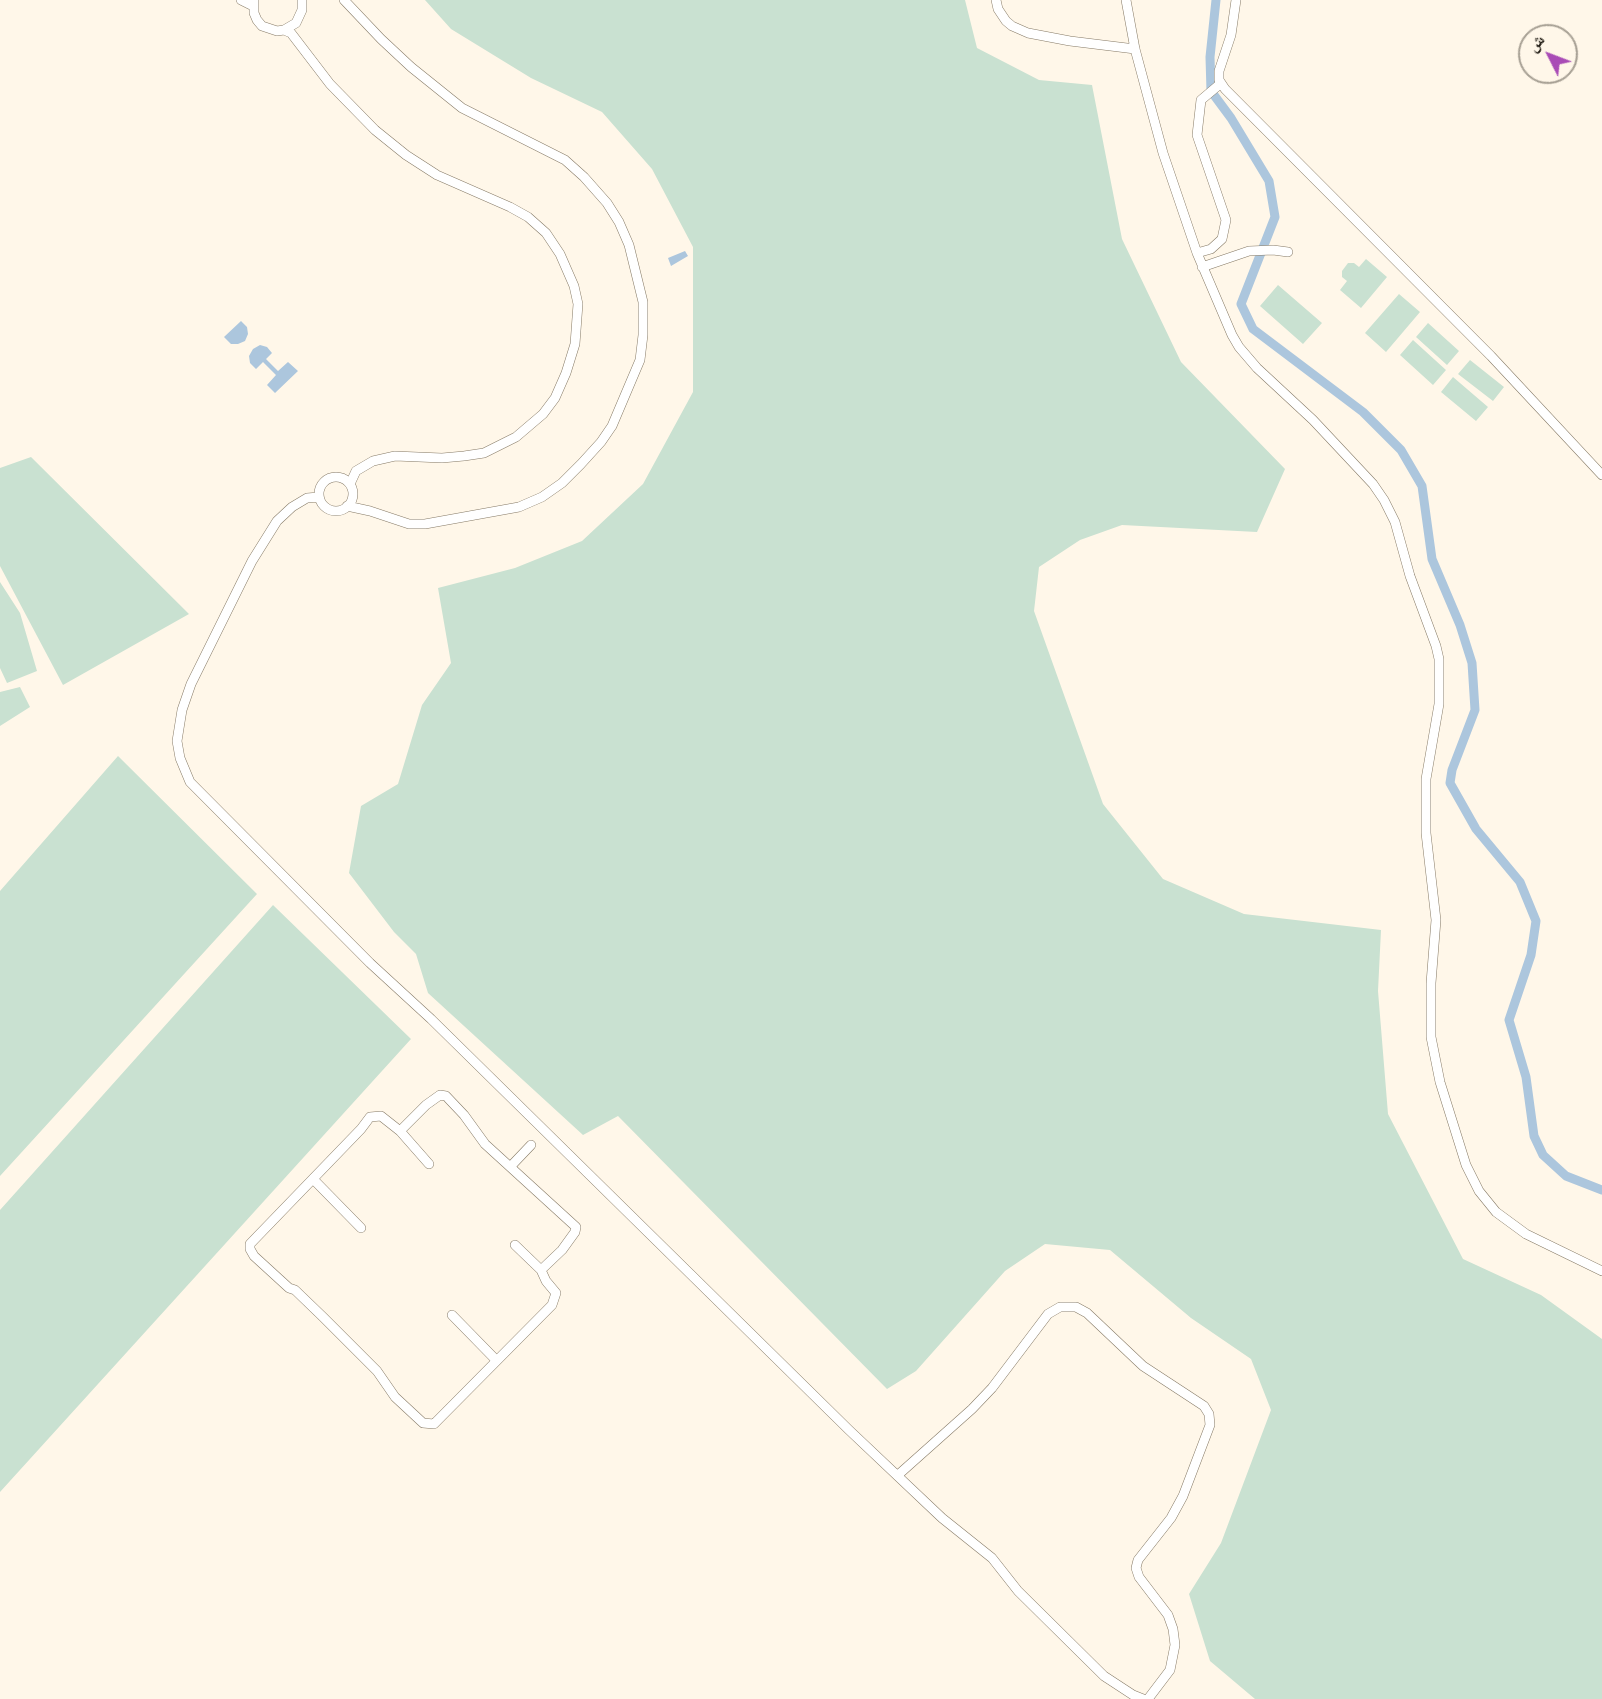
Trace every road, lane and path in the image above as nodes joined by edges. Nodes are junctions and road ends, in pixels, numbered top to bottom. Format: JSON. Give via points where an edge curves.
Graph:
{"nodes":[{"id":1,"x":241,"y":0,"type":"edge"},
{"id":2,"x":344,"y":0,"type":"edge"},
{"id":3,"x":996,"y":0,"type":"edge"},
{"id":4,"x":1126,"y":0,"type":"edge"},
{"id":5,"x":1236,"y":0,"type":"edge"},
{"id":6,"x":304,"y":1,"type":"edge"},
{"id":7,"x":253,"y":3,"type":"edge"},
{"id":8,"x":284,"y":30,"type":"junction"},
{"id":9,"x":1135,"y":49,"type":"junction"},
{"id":10,"x":1220,"y":84,"type":"junction"},
{"id":11,"x":1288,"y":252,"type":"dead end"},
{"id":12,"x":1197,"y":253,"type":"junction"},
{"id":13,"x":1202,"y":267,"type":"junction"},
{"id":14,"x":1602,"y":474,"type":"edge"},
{"id":15,"x":350,"y":484,"type":"junction"},
{"id":16,"x":319,"y":497,"type":"junction"},
{"id":17,"x":347,"y":506,"type":"junction"},
{"id":18,"x":400,"y":1131,"type":"junction"},
{"id":19,"x":531,"y":1146,"type":"dead end"},
{"id":20,"x":429,"y":1164,"type":"dead end"},
{"id":21,"x":511,"y":1166,"type":"junction"},
{"id":22,"x":313,"y":1179,"type":"junction"},
{"id":23,"x":360,"y":1228,"type":"dead end"},
{"id":24,"x":515,"y":1245,"type":"dead end"},
{"id":25,"x":541,"y":1270,"type":"junction"},
{"id":26,"x":1602,"y":1271,"type":"edge"},
{"id":27,"x":452,"y":1316,"type":"dead end"},
{"id":28,"x":496,"y":1360,"type":"junction"},
{"id":29,"x":898,"y":1475,"type":"junction"},
{"id":30,"x":1143,"y":1699,"type":"edge"},
{"id":31,"x":1148,"y":1699,"type":"edge"}],
"edges":[{"from":1,"to":7,"type":"street"},
{"from":2,"to":17,"type":"street","via":[[411,67],[462,108],[565,160],[584,177],[607,203],[622,230],[643,302],[640,360],[612,426],[575,470],[542,497],[519,507],[425,524],[409,524]]},
{"from":3,"to":9,"type":"street","via":[[1006,21],[1028,33]]},
{"from":4,"to":9,"type":"street"},
{"from":5,"to":10,"type":"street","via":[[1231,35],[1218,76]]},
{"from":6,"to":8,"type":"street","via":[[300,17]]},
{"from":7,"to":8,"type":"street","via":[[262,26]]},
{"from":8,"to":15,"type":"street","via":[[291,33],[330,84],[406,155],[437,175],[528,217],[546,233],[560,254],[579,304],[575,344],[559,390],[543,414],[516,437],[484,453],[442,458],[395,456],[373,461],[356,471]]},
{"from":9,"to":12,"type":"street","via":[[1163,153]]},
{"from":10,"to":12,"type":"street","via":[[1201,100],[1197,135],[1226,220],[1222,239],[1211,249]]},
{"from":10,"to":14,"type":"street","via":[[1491,356]]},
{"from":11,"to":13,"type":"street","via":[[1249,251]]},
{"from":12,"to":13,"type":"street"},
{"from":13,"to":26,"type":"street","via":[[1239,346],[1384,500],[1436,646],[1439,704],[1426,790],[1426,833],[1436,920],[1431,1037],[1440,1082],[1466,1165],[1479,1191],[1496,1212],[1526,1234]]},
{"from":15,"to":16,"type":"street","via":[[340,478],[329,478],[321,486]]},
{"from":15,"to":17,"type":"street","via":[[353,493]]},
{"from":16,"to":17,"type":"street","via":[[333,511]]},
{"from":16,"to":29,"type":"street","via":[[307,498],[277,521],[252,561],[190,684],[177,741],[190,782],[370,963]]},
{"from":18,"to":20,"type":"street"},
{"from":18,"to":21,"type":"street","via":[[436,1096],[446,1096],[485,1144]]},
{"from":18,"to":22,"type":"street","via":[[381,1116],[370,1118]]},
{"from":19,"to":21,"type":"street"},
{"from":21,"to":25,"type":"street","via":[[576,1227],[562,1250]]},
{"from":22,"to":23,"type":"street"},
{"from":22,"to":28,"type":"street","via":[[257,1236],[250,1249],[377,1371],[395,1397],[423,1423],[434,1424]]},
{"from":24,"to":25,"type":"street"},
{"from":25,"to":28,"type":"street","via":[[556,1293],[552,1305]]},
{"from":27,"to":28,"type":"street"},
{"from":29,"to":30,"type":"street","via":[[992,1558],[1018,1591],[1104,1676]]},
{"from":29,"to":31,"type":"street","via":[[972,1409],[1048,1314],[1060,1307],[1076,1307],[1087,1313],[1134,1359],[1204,1406],[1209,1425],[1183,1497],[1136,1568],[1168,1615],[1175,1645],[1170,1670]]}]}
